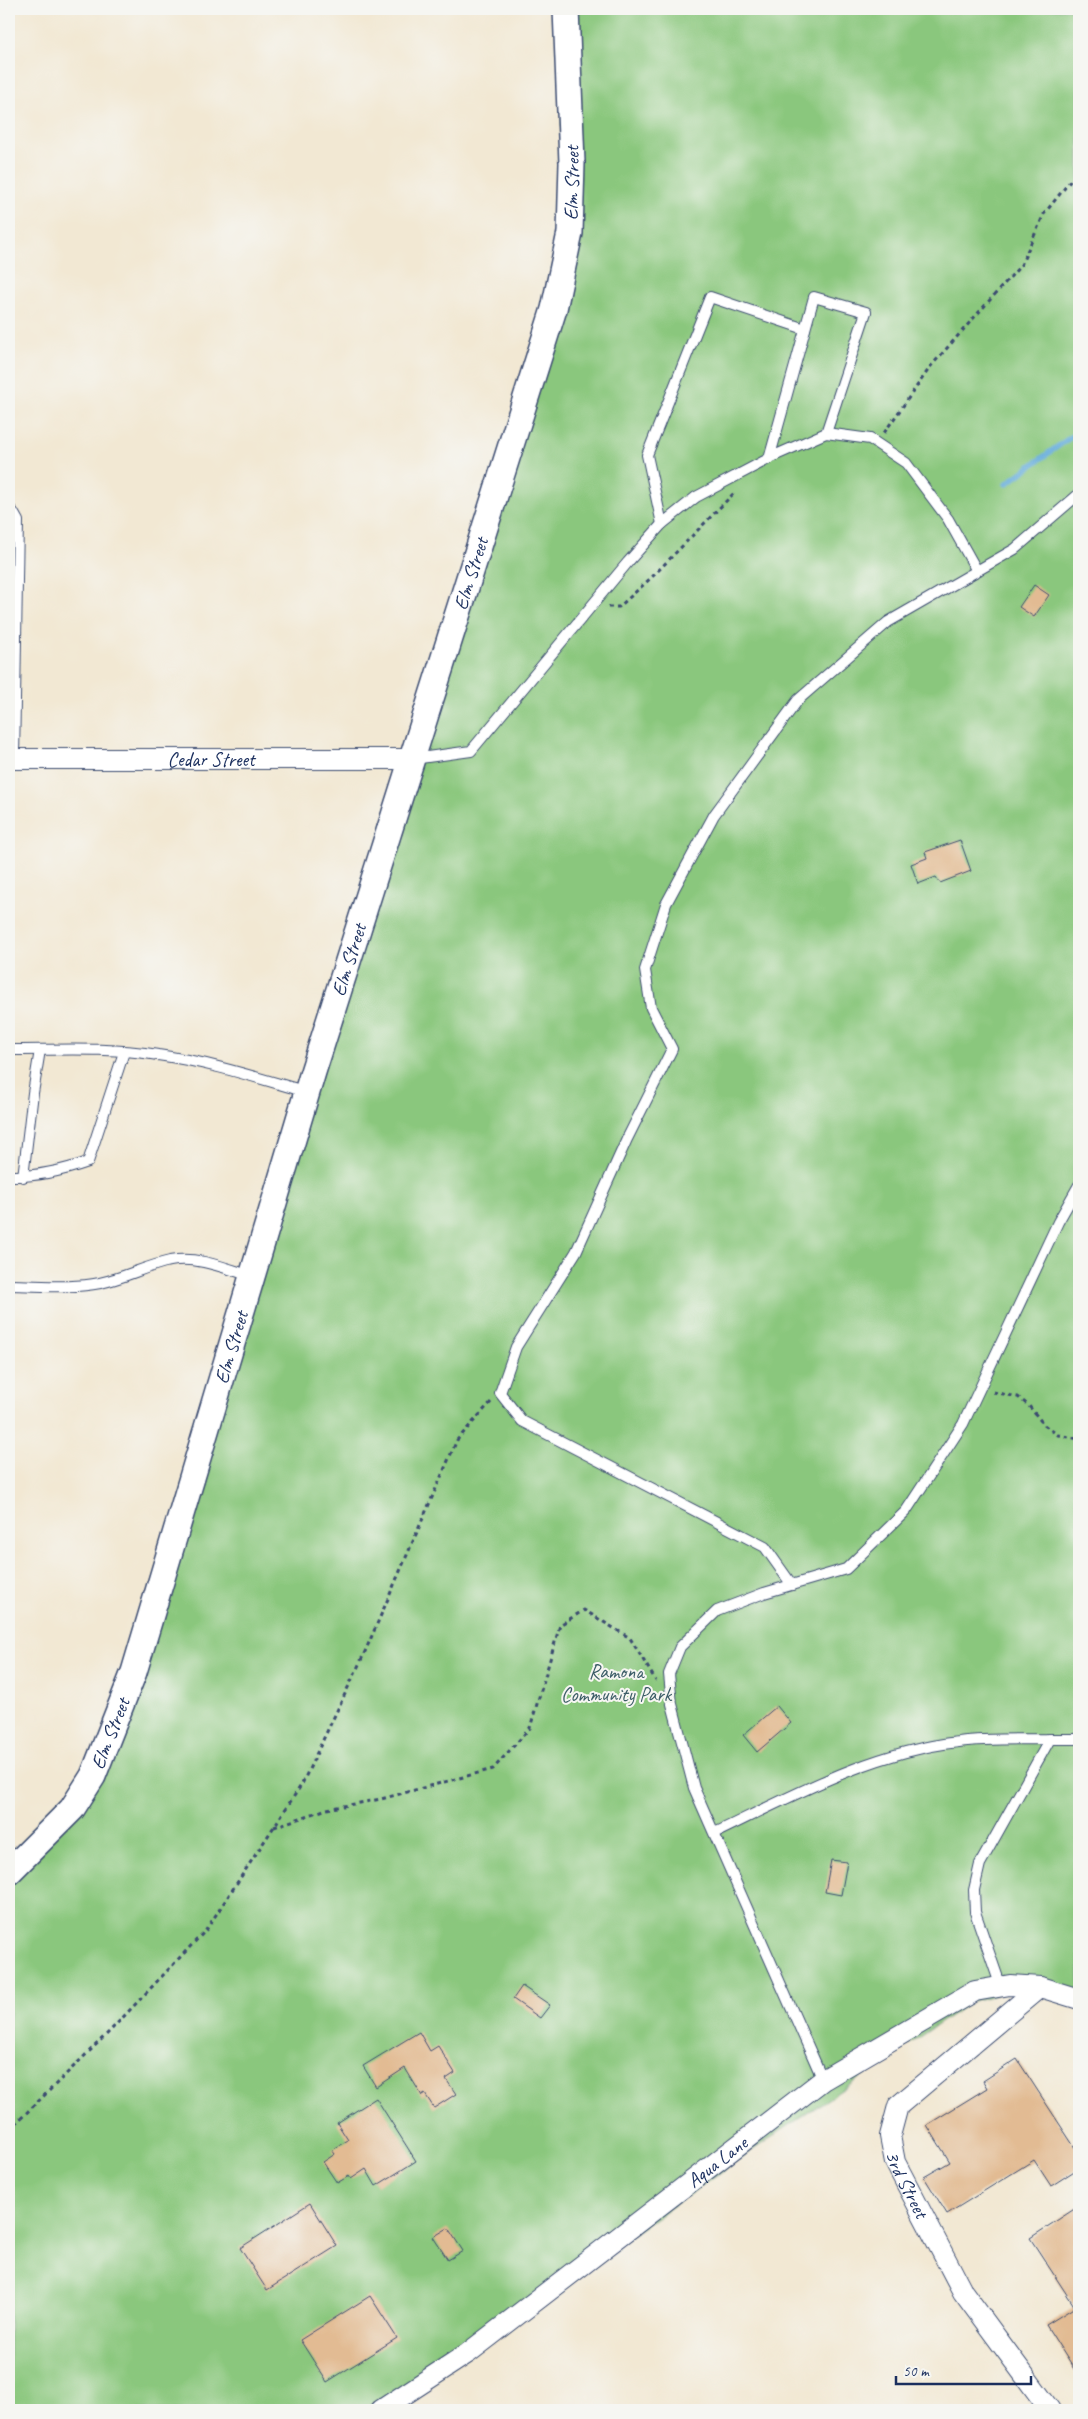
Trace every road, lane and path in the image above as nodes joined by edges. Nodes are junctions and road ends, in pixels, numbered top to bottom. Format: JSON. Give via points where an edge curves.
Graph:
{"nodes":[{"id":1,"x":566,"y":9,"type":"edge"},
{"id":2,"x":1079,"y":170,"type":"edge"},
{"id":3,"x":805,"y":329,"type":"junction"},
{"id":4,"x":826,"y":433,"type":"junction"},
{"id":5,"x":876,"y":443,"type":"junction"},
{"id":6,"x":769,"y":459,"type":"junction"},
{"id":7,"x":756,"y":466,"type":"junction"},
{"id":8,"x":1079,"y":494,"type":"edge"},
{"id":9,"x":9,"y":508,"type":"edge"},
{"id":10,"x":662,"y":524,"type":"junction"},
{"id":11,"x":978,"y":571,"type":"junction"},
{"id":12,"x":590,"y":608,"type":"junction"},
{"id":13,"x":12,"y":759,"type":"edge"},
{"id":14,"x":414,"y":760,"type":"junction"},
{"id":15,"x":9,"y":1050,"type":"edge"},
{"id":16,"x":40,"y":1050,"type":"junction"},
{"id":17,"x":124,"y":1052,"type":"junction"},
{"id":18,"x":307,"y":1092,"type":"junction"},
{"id":19,"x":9,"y":1176,"type":"edge"},
{"id":20,"x":23,"y":1177,"type":"junction"},
{"id":21,"x":1079,"y":1185,"type":"edge"},
{"id":22,"x":252,"y":1277,"type":"junction"},
{"id":23,"x":9,"y":1285,"type":"edge"},
{"id":24,"x":980,"y":1389,"type":"junction"},
{"id":25,"x":500,"y":1392,"type":"junction"},
{"id":26,"x":1079,"y":1440,"type":"edge"},
{"id":27,"x":792,"y":1585,"type":"junction"},
{"id":28,"x":670,"y":1685,"type":"junction"},
{"id":29,"x":1050,"y":1739,"type":"junction"},
{"id":30,"x":1079,"y":1739,"type":"edge"},
{"id":31,"x":273,"y":1828,"type":"junction"},
{"id":32,"x":715,"y":1834,"type":"junction"},
{"id":33,"x":9,"y":1872,"type":"edge"},
{"id":34,"x":1001,"y":1987,"type":"junction"},
{"id":35,"x":1040,"y":1987,"type":"junction"},
{"id":36,"x":1079,"y":2000,"type":"edge"},
{"id":37,"x":823,"y":2080,"type":"junction"},
{"id":38,"x":9,"y":2130,"type":"edge"},
{"id":39,"x":381,"y":2410,"type":"edge"},
{"id":40,"x":1050,"y":2410,"type":"edge"}],
"edges":[{"from":1,"to":14,"type":"street","name":"Elm Street","via":[[572,163],[570,233],[556,300]]},
{"from":2,"to":5,"type":"path","via":[[1044,214],[1021,265],[931,366]]},
{"from":3,"to":4,"type":"lane","via":[[814,298],[866,312]]},
{"from":3,"to":6,"type":"lane"},
{"from":3,"to":10,"type":"lane","via":[[710,298],[647,455]]},
{"from":4,"to":5,"type":"lane","via":[[870,439]]},
{"from":4,"to":6,"type":"lane"},
{"from":5,"to":11,"type":"lane","via":[[906,464],[948,519]]},
{"from":6,"to":7,"type":"lane"},
{"from":7,"to":10,"type":"lane","via":[[696,497]]},
{"from":7,"to":12,"type":"path","via":[[732,496],[618,607]]},
{"from":8,"to":11,"type":"lane","via":[[1015,549]]},
{"from":9,"to":13,"type":"lane","via":[[18,521]]},
{"from":10,"to":12,"type":"lane"},
{"from":11,"to":25,"type":"lane","via":[[888,622],[798,700],[714,815],[666,904],[645,970],[651,1008],[672,1049],[576,1252],[516,1348]]},
{"from":12,"to":14,"type":"lane","via":[[471,751]]},
{"from":13,"to":14,"type":"street","name":"Cedar Street"},
{"from":14,"to":18,"type":"street","name":"Elm Street"},
{"from":15,"to":16,"type":"lane"},
{"from":16,"to":17,"type":"lane"},
{"from":16,"to":20,"type":"lane"},
{"from":17,"to":18,"type":"lane","via":[[158,1054],[213,1065]]},
{"from":17,"to":20,"type":"lane","via":[[88,1162]]},
{"from":18,"to":22,"type":"street","name":"Elm Street"},
{"from":19,"to":20,"type":"lane"},
{"from":21,"to":24,"type":"lane","via":[[1058,1222]]},
{"from":22,"to":23,"type":"lane","via":[[210,1263],[185,1260],[169,1261],[100,1283]]},
{"from":22,"to":33,"type":"street","name":"Elm Street","via":[[134,1672],[94,1776],[72,1810]]},
{"from":24,"to":26,"type":"path","via":[[1018,1397],[1044,1425],[1058,1434]]},
{"from":24,"to":27,"type":"lane","via":[[963,1424],[906,1511],[846,1569]]},
{"from":25,"to":27,"type":"lane","via":[[522,1421],[765,1547]]},
{"from":25,"to":31,"type":"path","via":[[457,1440],[364,1654],[302,1784]]},
{"from":27,"to":28,"type":"lane","via":[[717,1611],[680,1647],[669,1674]]},
{"from":28,"to":31,"type":"path","via":[[657,1684],[630,1638],[584,1610],[560,1625],[530,1728],[493,1769],[381,1799],[327,1808]]},
{"from":28,"to":32,"type":"lane","via":[[694,1788]]},
{"from":29,"to":30,"type":"lane"},
{"from":29,"to":32,"type":"lane","via":[[959,1742],[911,1750],[814,1785]]},
{"from":29,"to":34,"type":"lane","via":[[980,1864],[974,1890],[975,1912]]},
{"from":31,"to":38,"type":"path","via":[[206,1930]]},
{"from":32,"to":37,"type":"lane"},
{"from":34,"to":35,"type":"street","name":"Aqua Lane"},
{"from":34,"to":37,"type":"street","name":"Aqua Lane","via":[[975,1991]]},
{"from":35,"to":36,"type":"street","name":"Aqua Lane"},
{"from":35,"to":40,"type":"street","name":"3rd Street","via":[[898,2106],[890,2136],[894,2162],[962,2292]]},
{"from":37,"to":39,"type":"street","name":"Aqua Lane","via":[[468,2353]]}]}
